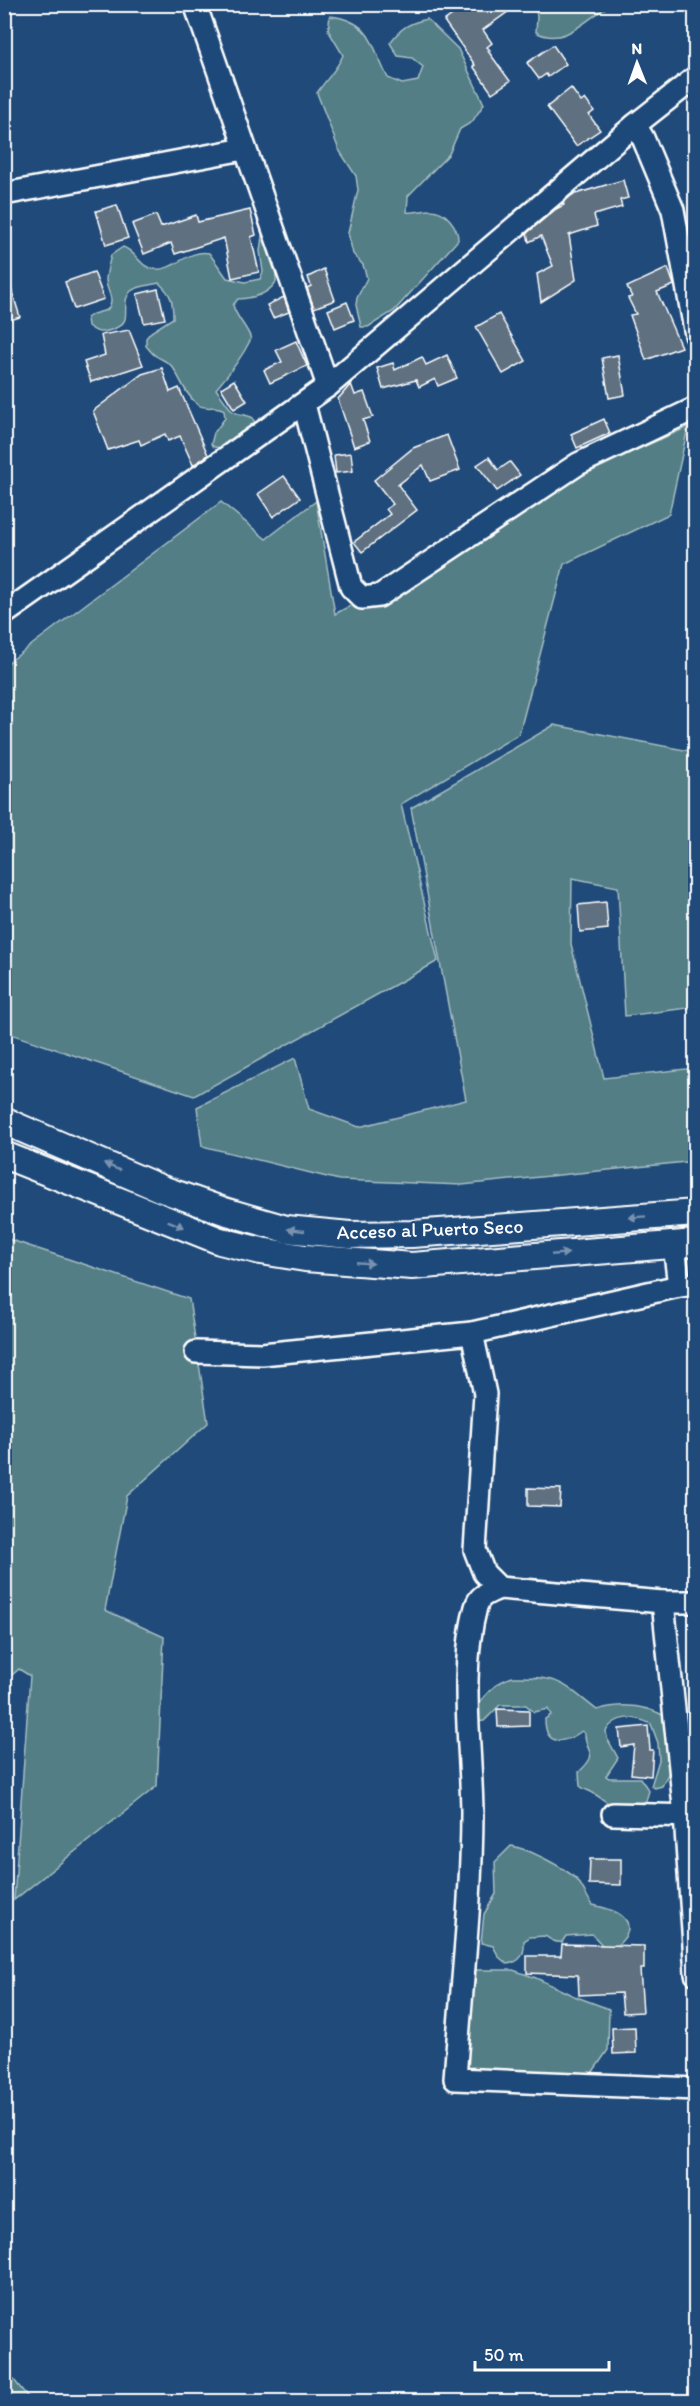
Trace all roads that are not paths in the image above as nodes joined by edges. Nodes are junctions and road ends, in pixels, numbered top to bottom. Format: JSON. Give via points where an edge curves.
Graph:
{"nodes":[{"id":1,"x":195,"y":4,"type":"edge"},
{"id":2,"x":696,"y":77,"type":"edge"},
{"id":3,"x":635,"y":125,"type":"junction"},
{"id":4,"x":244,"y":149,"type":"junction"},
{"id":5,"x":4,"y":194,"type":"edge"},
{"id":6,"x":696,"y":335,"type":"edge"},
{"id":7,"x":328,"y":386,"type":"junction"},
{"id":8,"x":304,"y":405,"type":"junction"},
{"id":9,"x":696,"y":408,"type":"edge"},
{"id":10,"x":4,"y":614,"type":"edge"},
{"id":11,"x":4,"y":1121,"type":"edge"},
{"id":12,"x":4,"y":1155,"type":"edge"},
{"id":13,"x":696,"y":1212,"type":"edge"},
{"id":14,"x":685,"y":1244,"type":"edge"},
{"id":15,"x":687,"y":1285,"type":"edge"},
{"id":16,"x":472,"y":1333,"type":"junction"},
{"id":17,"x":196,"y":1352,"type":"dead end"},
{"id":18,"x":499,"y":1588,"type":"junction"},
{"id":19,"x":663,"y":1602,"type":"junction"},
{"id":20,"x":696,"y":1602,"type":"edge"},
{"id":21,"x":613,"y":1814,"type":"dead end"},
{"id":22,"x":690,"y":1816,"type":"edge"},
{"id":23,"x":696,"y":1974,"type":"edge"},
{"id":24,"x":696,"y":2090,"type":"edge"}],
"edges":[{"from":1,"to":4,"type":"street"},
{"from":2,"to":3,"type":"street"},
{"from":3,"to":6,"type":"street","via":[[673,210]]},
{"from":3,"to":7,"type":"street"},
{"from":4,"to":5,"type":"street"},
{"from":4,"to":7,"type":"street"},
{"from":7,"to":8,"type":"street"},
{"from":8,"to":9,"type":"street","via":[[351,587],[362,598],[379,596],[578,464]]},
{"from":8,"to":10,"type":"street"},
{"from":13,"to":11,"type":"main road","name":"Acceso al Puerto Seco","one_way":true,"via":[[412,1234],[350,1235],[286,1229],[162,1189]]},
{"from":12,"to":14,"type":"main road","name":"Acceso al Puerto Seco","one_way":true,"via":[[220,1241],[305,1258],[412,1266]]},
{"from":14,"to":15,"type":"street"},
{"from":15,"to":16,"type":"street"},
{"from":16,"to":17,"type":"street","via":[[262,1354]]},
{"from":16,"to":18,"type":"street","via":[[485,1394],[475,1550],[484,1573]]},
{"from":18,"to":19,"type":"street"},
{"from":18,"to":24,"type":"street","via":[[482,1595],[476,1604],[471,1632],[468,1703],[472,1812],[455,2079]]},
{"from":19,"to":20,"type":"street"},
{"from":19,"to":22,"type":"street"},
{"from":21,"to":22,"type":"street"},
{"from":22,"to":23,"type":"street"}]}
